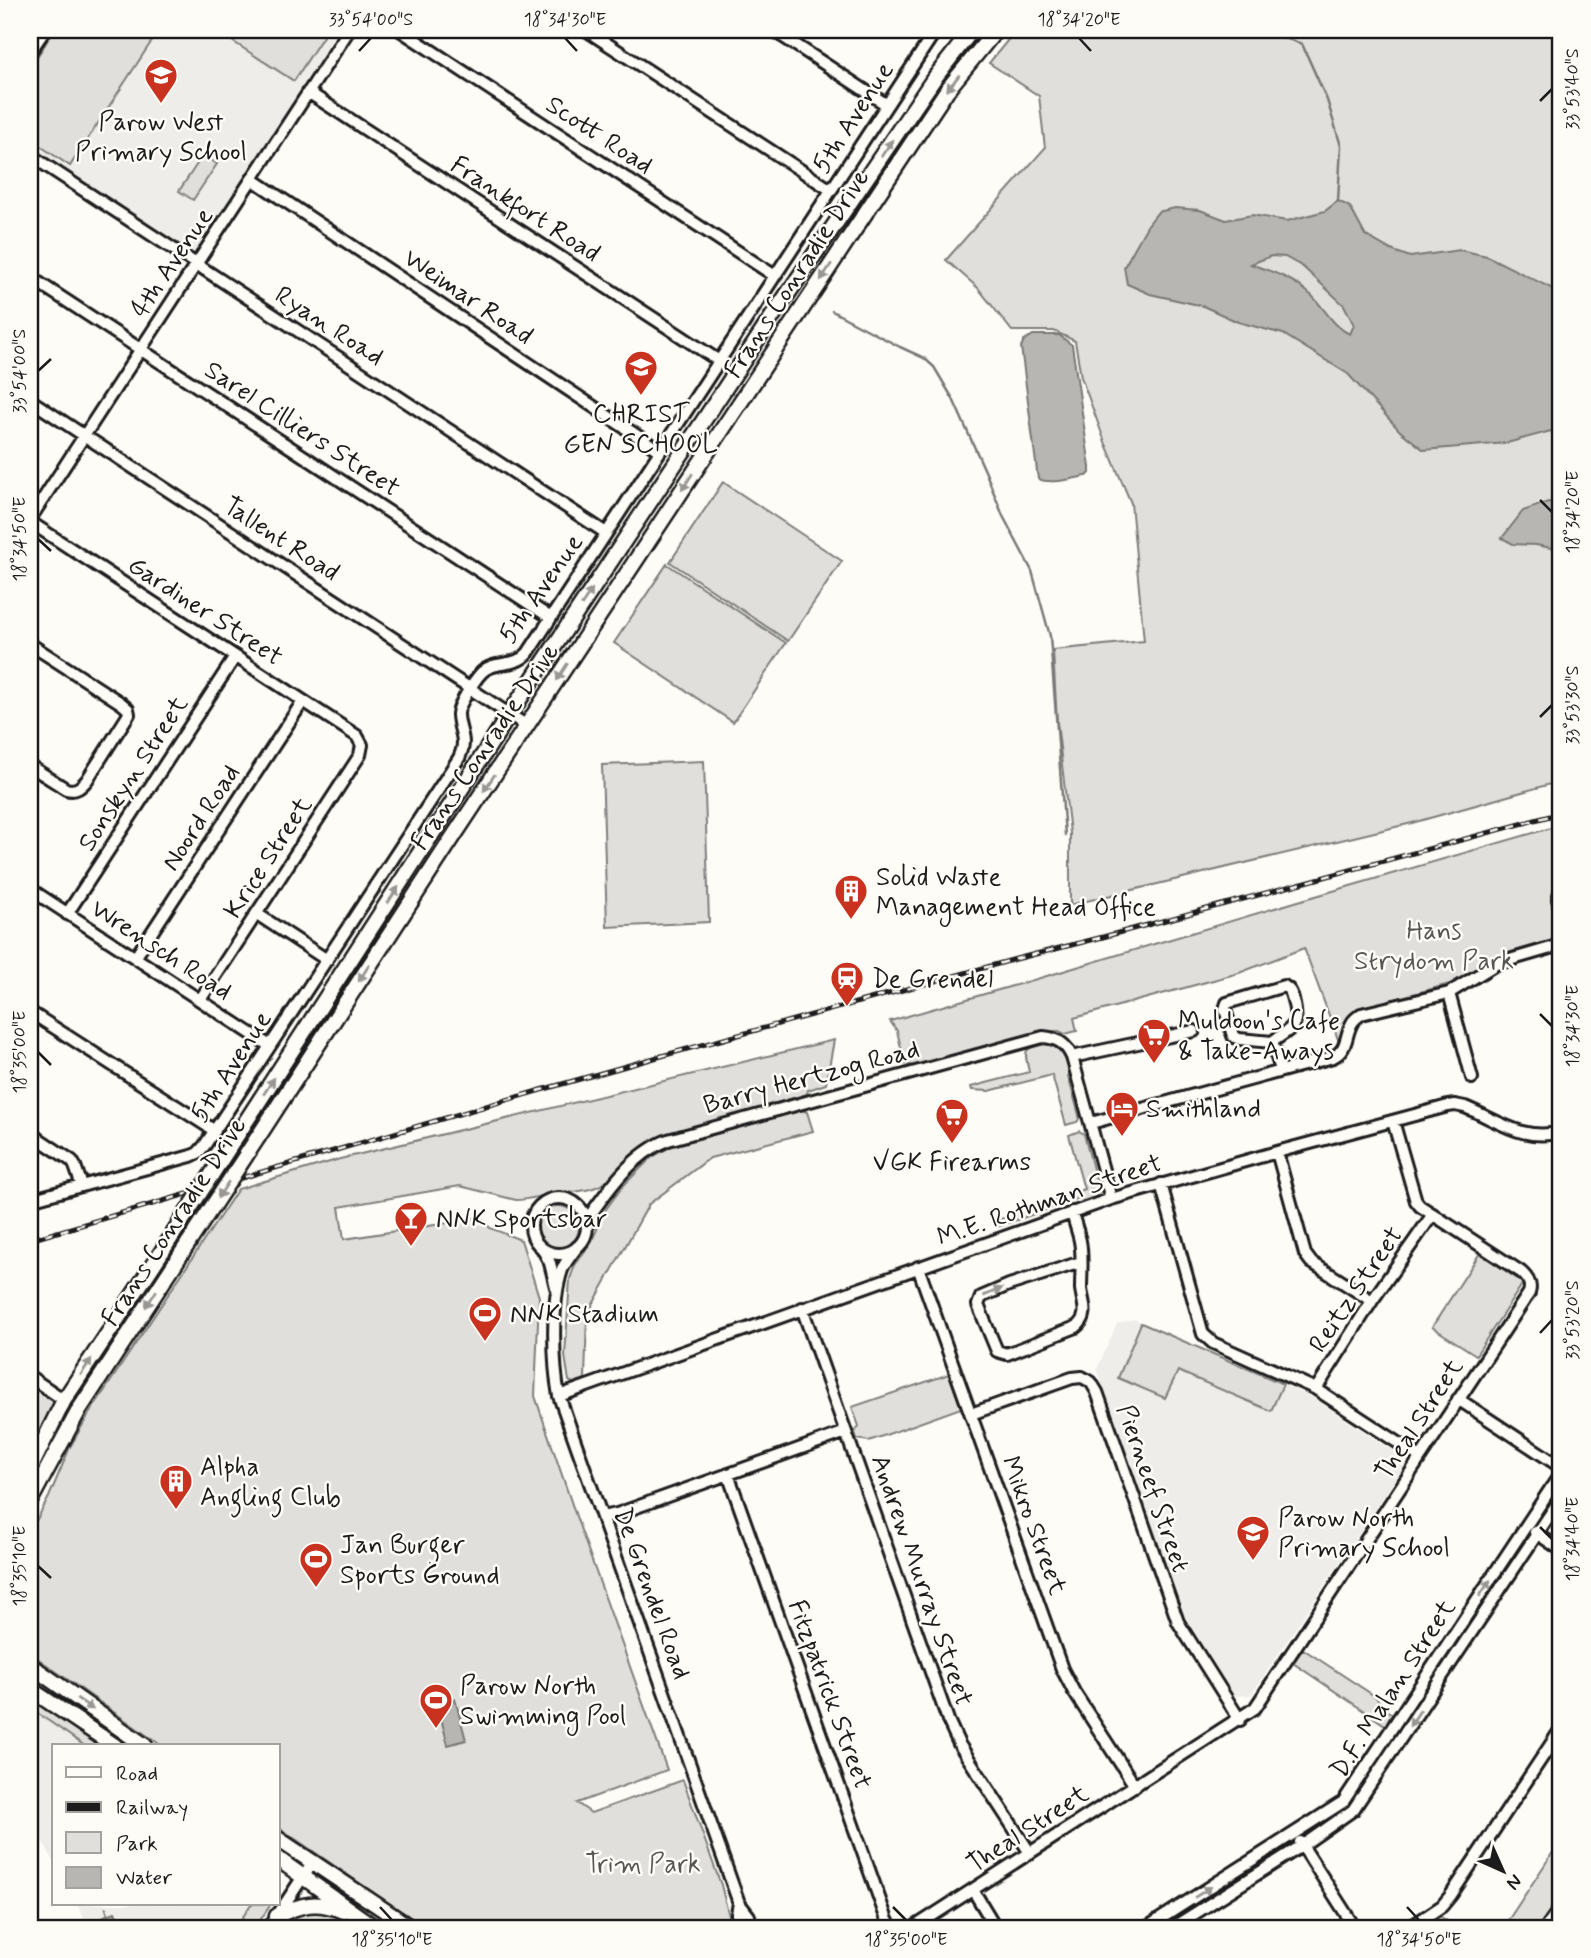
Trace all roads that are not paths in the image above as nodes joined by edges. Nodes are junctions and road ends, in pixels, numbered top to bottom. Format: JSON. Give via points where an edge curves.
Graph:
{"nodes":[{"id":1,"x":349,"y":30,"type":"edge"},
{"id":2,"x":400,"y":30,"type":"edge"},
{"id":3,"x":586,"y":30,"type":"edge"},
{"id":4,"x":772,"y":30,"type":"edge"},
{"id":5,"x":936,"y":30,"type":"edge"},
{"id":6,"x":972,"y":30,"type":"edge"},
{"id":7,"x":996,"y":30,"type":"edge"},
{"id":8,"x":38,"y":34,"type":"edge"},
{"id":9,"x":30,"y":52,"type":"edge"},
{"id":10,"x":308,"y":92,"type":"junction"},
{"id":11,"x":887,"y":105,"type":"junction"},
{"id":12,"x":30,"y":155,"type":"edge"},
{"id":13,"x":252,"y":179,"type":"junction"},
{"id":14,"x":831,"y":190,"type":"junction"},
{"id":15,"x":197,"y":264,"type":"junction"},
{"id":16,"x":775,"y":276,"type":"junction"},
{"id":17,"x":30,"y":277,"type":"edge"},
{"id":18,"x":140,"y":349,"type":"junction"},
{"id":19,"x":719,"y":361,"type":"junction"},
{"id":20,"x":30,"y":400,"type":"edge"},
{"id":21,"x":84,"y":435,"type":"junction"},
{"id":22,"x":660,"y":451,"type":"junction"},
{"id":23,"x":30,"y":520,"type":"edge"},
{"id":24,"x":606,"y":533,"type":"junction"},
{"id":25,"x":551,"y":618,"type":"junction"},
{"id":26,"x":30,"y":644,"type":"edge"},
{"id":27,"x":235,"y":657,"type":"junction"},
{"id":28,"x":471,"y":689,"type":"junction"},
{"id":29,"x":303,"y":701,"type":"junction"},
{"id":30,"x":509,"y":715,"type":"junction"},
{"id":31,"x":527,"y":726,"type":"junction"},
{"id":32,"x":357,"y":736,"type":"joint"},
{"id":33,"x":30,"y":766,"type":"edge"},
{"id":34,"x":30,"y":889,"type":"edge"},
{"id":35,"x":1561,"y":890,"type":"edge"},
{"id":36,"x":1561,"y":912,"type":"edge"},
{"id":37,"x":67,"y":914,"type":"junction"},
{"id":38,"x":257,"y":914,"type":"junction"},
{"id":39,"x":1561,"y":945,"type":"edge"},
{"id":40,"x":135,"y":958,"type":"junction"},
{"id":41,"x":327,"y":960,"type":"junction"},
{"id":42,"x":1449,"y":993,"type":"junction"},
{"id":43,"x":200,"y":1000,"type":"junction"},
{"id":44,"x":30,"y":1012,"type":"edge"},
{"id":45,"x":1194,"y":1031,"type":"dead end"},
{"id":46,"x":1272,"y":1042,"type":"junction"},
{"id":47,"x":270,"y":1046,"type":"junction"},
{"id":48,"x":1072,"y":1058,"type":"junction"},
{"id":49,"x":1281,"y":1070,"type":"junction"},
{"id":50,"x":1472,"y":1077,"type":"dead end"},
{"id":51,"x":1393,"y":1121,"type":"junction"},
{"id":52,"x":1091,"y":1123,"type":"junction"},
{"id":53,"x":215,"y":1131,"type":"junction"},
{"id":54,"x":1561,"y":1132,"type":"edge"},
{"id":55,"x":30,"y":1133,"type":"edge"},
{"id":56,"x":1277,"y":1152,"type":"junction"},
{"id":57,"x":1161,"y":1184,"type":"junction"},
{"id":58,"x":82,"y":1186,"type":"junction"},
{"id":59,"x":1111,"y":1199,"type":"junction"},
{"id":60,"x":30,"y":1200,"type":"edge"},
{"id":61,"x":1072,"y":1212,"type":"junction"},
{"id":62,"x":1433,"y":1214,"type":"junction"},
{"id":63,"x":586,"y":1222,"type":"junction"},
{"id":64,"x":577,"y":1247,"type":"junction"},
{"id":65,"x":543,"y":1250,"type":"junction"},
{"id":66,"x":1081,"y":1262,"type":"junction"},
{"id":67,"x":918,"y":1267,"type":"junction"},
{"id":68,"x":557,"y":1294,"type":"junction"},
{"id":69,"x":1372,"y":1301,"type":"junction"},
{"id":70,"x":802,"y":1308,"type":"junction"},
{"id":71,"x":30,"y":1377,"type":"edge"},
{"id":72,"x":1316,"y":1389,"type":"junction"},
{"id":73,"x":559,"y":1396,"type":"junction"},
{"id":74,"x":1458,"y":1399,"type":"junction"},
{"id":75,"x":64,"y":1400,"type":"junction"},
{"id":76,"x":971,"y":1414,"type":"junction"},
{"id":77,"x":846,"y":1432,"type":"junction"},
{"id":78,"x":1420,"y":1457,"type":"junction"},
{"id":79,"x":1561,"y":1467,"type":"edge"},
{"id":80,"x":30,"y":1469,"type":"edge"},
{"id":81,"x":1561,"y":1473,"type":"edge"},
{"id":82,"x":728,"y":1474,"type":"junction"},
{"id":83,"x":1561,"y":1498,"type":"edge"},
{"id":84,"x":30,"y":1502,"type":"edge"},
{"id":85,"x":602,"y":1517,"type":"junction"},
{"id":86,"x":1526,"y":1527,"type":"junction"},
{"id":87,"x":1538,"y":1534,"type":"junction"},
{"id":88,"x":1561,"y":1550,"type":"edge"},
{"id":89,"x":30,"y":1665,"type":"edge"},
{"id":90,"x":1426,"y":1676,"type":"junction"},
{"id":91,"x":1438,"y":1684,"type":"junction"},
{"id":92,"x":30,"y":1689,"type":"edge"},
{"id":93,"x":1240,"y":1720,"type":"junction"},
{"id":94,"x":1561,"y":1729,"type":"edge"},
{"id":95,"x":112,"y":1744,"type":"edge"},
{"id":96,"x":142,"y":1744,"type":"edge"},
{"id":97,"x":1135,"y":1786,"type":"junction"},
{"id":98,"x":1295,"y":1833,"type":"junction"},
{"id":99,"x":280,"y":1840,"type":"edge"},
{"id":100,"x":1303,"y":1845,"type":"junction"},
{"id":101,"x":1030,"y":1853,"type":"junction"},
{"id":102,"x":280,"y":1860,"type":"edge"},
{"id":103,"x":312,"y":1863,"type":"junction"},
{"id":104,"x":303,"y":1877,"type":"junction"},
{"id":105,"x":972,"y":1890,"type":"junction"},
{"id":106,"x":739,"y":1903,"type":"junction"},
{"id":107,"x":1561,"y":1911,"type":"edge"},
{"id":108,"x":360,"y":1918,"type":"junction"},
{"id":109,"x":273,"y":1922,"type":"edge"},
{"id":110,"x":317,"y":1928,"type":"edge"},
{"id":111,"x":328,"y":1928,"type":"edge"},
{"id":112,"x":375,"y":1928,"type":"edge"},
{"id":113,"x":411,"y":1928,"type":"edge"},
{"id":114,"x":739,"y":1928,"type":"edge"},
{"id":115,"x":752,"y":1928,"type":"edge"},
{"id":116,"x":892,"y":1928,"type":"edge"},
{"id":117,"x":913,"y":1928,"type":"edge"},
{"id":118,"x":996,"y":1928,"type":"edge"},
{"id":119,"x":1146,"y":1928,"type":"edge"},
{"id":120,"x":1172,"y":1928,"type":"edge"},
{"id":121,"x":1355,"y":1928,"type":"edge"},
{"id":122,"x":1409,"y":1928,"type":"edge"},
{"id":123,"x":1549,"y":1928,"type":"edge"}],
"edges":[{"from":1,"to":10,"type":"street","name":"4th Avenue"},
{"from":2,"to":16,"type":"street","name":"Scott Road"},
{"from":3,"to":14,"type":"street"},
{"from":4,"to":11,"type":"street"},
{"from":5,"to":11,"type":"street","name":"5th Avenue"},
{"from":30,"to":6,"type":"main road","name":"Frans Conradie Drive","one_way":true,"via":[[774,314]]},
{"from":7,"to":31,"type":"main road","name":"Frans Conradie Drive","one_way":true,"via":[[939,102]]},
{"from":8,"to":9,"type":"street"},
{"from":10,"to":13,"type":"street","name":"4th Avenue"},
{"from":10,"to":19,"type":"street","name":"Frankfort Road"},
{"from":11,"to":14,"type":"street","name":"5th Avenue"},
{"from":12,"to":15,"type":"street","name":"Ryan Road"},
{"from":13,"to":15,"type":"street","name":"4th Avenue"},
{"from":13,"to":22,"type":"street","name":"Weimar Road"},
{"from":14,"to":16,"type":"street","name":"5th Avenue"},
{"from":15,"to":18,"type":"street","name":"4th Avenue"},
{"from":15,"to":24,"type":"street","name":"Ryan Road"},
{"from":16,"to":19,"type":"street","name":"5th Avenue"},
{"from":17,"to":18,"type":"street","name":"Sarel Cilliers Street"},
{"from":18,"to":21,"type":"street","name":"4th Avenue"},
{"from":18,"to":25,"type":"street","name":"Sarel Cilliers Street"},
{"from":19,"to":22,"type":"street","name":"5th Avenue"},
{"from":20,"to":21,"type":"street","name":"Tallent Road"},
{"from":21,"to":23,"type":"street","name":"4th Avenue"},
{"from":21,"to":28,"type":"street","name":"Tallent Road"},
{"from":22,"to":24,"type":"street","name":"5th Avenue"},
{"from":23,"to":27,"type":"street","name":"Gardiner Street"},
{"from":24,"to":25,"type":"street","name":"5th Avenue"},
{"from":25,"to":28,"type":"street","name":"5th Avenue","via":[[523,658],[487,668]]},
{"from":26,"to":33,"type":"street","via":[[129,712],[87,780],[74,790]]},
{"from":27,"to":29,"type":"street","name":"Gardiner Street"},
{"from":27,"to":37,"type":"street","name":"Sonskyn Street"},
{"from":28,"to":30,"type":"street","name":"Tallent Road"},
{"from":28,"to":41,"type":"street","name":"5th Avenue","via":[[458,711],[464,740],[459,758]]},
{"from":29,"to":32,"type":"street","name":"Gardiner Street"},
{"from":29,"to":40,"type":"street","name":"Noord Road"},
{"from":30,"to":31,"type":"street","name":"Tallent Road"},
{"from":75,"to":30,"type":"main road","name":"Frans Conradie Drive","one_way":true,"bridge":true},
{"from":31,"to":84,"type":"main road","name":"Frans Conradie Drive","one_way":true,"bridge":true,"via":[[79,1410]]},
{"from":32,"to":38,"type":"street","name":"Krice Street","via":[[362,745],[360,755]]},
{"from":34,"to":37,"type":"street","name":"Wrensch Road"},
{"from":35,"to":36,"type":"street"},
{"from":37,"to":40,"type":"street","name":"Wrensch Road"},
{"from":38,"to":41,"type":"street"},
{"from":38,"to":43,"type":"street","name":"Krice Street"},
{"from":39,"to":42,"type":"street","via":[[1496,964]]},
{"from":40,"to":43,"type":"street","name":"Wrensch Road"},
{"from":41,"to":47,"type":"street","name":"5th Avenue"},
{"from":42,"to":49,"type":"street","via":[[1361,1014],[1352,1023],[1340,1054]]},
{"from":42,"to":50,"type":"street"},
{"from":43,"to":47,"type":"street","name":"Wrensch Road"},
{"from":44,"to":53,"type":"street"},
{"from":45,"to":48,"type":"street"},
{"from":46,"to":46,"type":"street","via":[[1233,1036],[1227,1003],[1278,987],[1289,989],[1297,1020]]},
{"from":46,"to":49,"type":"street"},
{"from":47,"to":53,"type":"street","name":"5th Avenue"},
{"from":48,"to":52,"type":"street"},
{"from":48,"to":63,"type":"street","name":"Barry Hertzog Road","via":[[1060,1041],[1038,1037],[675,1137],[644,1154],[612,1186]]},
{"from":49,"to":52,"type":"street"},
{"from":51,"to":54,"type":"street","name":"M.E. Rothman Street","via":[[1455,1105],[1529,1135]]},
{"from":51,"to":56,"type":"street","name":"M.E. Rothman Street"},
{"from":51,"to":62,"type":"street","name":"Theal Street","via":[[1416,1201]]},
{"from":52,"to":59,"type":"street"},
{"from":53,"to":58,"type":"street","name":"5th Avenue","via":[[202,1150],[191,1156]]},
{"from":55,"to":58,"type":"street","via":[[72,1161]]},
{"from":56,"to":57,"type":"street","name":"M.E. Rothman Street"},
{"from":56,"to":69,"type":"street","via":[[1305,1254]]},
{"from":57,"to":59,"type":"street","name":"M.E. Rothman Street"},
{"from":57,"to":72,"type":"street","via":[[1206,1338]]},
{"from":58,"to":60,"type":"street","name":"5th Avenue"},
{"from":59,"to":61,"type":"street","name":"M.E. Rothman Street"},
{"from":61,"to":66,"type":"street","via":[[1081,1242]]},
{"from":61,"to":67,"type":"street","name":"M.E. Rothman Street"},
{"from":62,"to":69,"type":"street","name":"Reitz Street"},
{"from":62,"to":74,"type":"street","name":"Theal Street","via":[[1521,1272],[1530,1288]]},
{"from":63,"to":64,"type":"street"},
{"from":63,"to":65,"type":"street","via":[[571,1201],[545,1202],[531,1222],[534,1238]]},
{"from":64,"to":65,"type":"street","via":[[561,1254]]},
{"from":64,"to":68,"type":"street","name":"De Grendel Road","via":[[562,1270]]},
{"from":65,"to":68,"type":"street","name":"De Grendel Road"},
{"from":66,"to":66,"type":"street","one_way":true,"via":[[1086,1307],[1079,1326],[1007,1353],[996,1350],[978,1305],[981,1297]]},
{"from":67,"to":70,"type":"street","name":"M.E. Rothman Street"},
{"from":67,"to":76,"type":"street","name":"Mikro Street"},
{"from":68,"to":73,"type":"street","name":"De Grendel Road","via":[[554,1359]]},
{"from":69,"to":72,"type":"street","name":"Reitz Street"},
{"from":70,"to":73,"type":"street","name":"M.E. Rothman Street"},
{"from":70,"to":77,"type":"street","name":"Andrew Murray Street"},
{"from":71,"to":75,"type":"street"},
{"from":72,"to":78,"type":"street"},
{"from":73,"to":85,"type":"street","name":"De Grendel Road"},
{"from":74,"to":78,"type":"street","name":"Theal Street"},
{"from":74,"to":79,"type":"street"},
{"from":75,"to":80,"type":"main road","name":"Frans Conradie Drive"},
{"from":76,"to":93,"type":"street","name":"Pierneef Street","via":[[1072,1378],[1091,1382],[1178,1622]]},
{"from":76,"to":97,"type":"street","name":"Mikro Street","via":[[1062,1669]]},
{"from":77,"to":82,"type":"street"},
{"from":77,"to":101,"type":"street","name":"Andrew Murray Street","via":[[953,1732]]},
{"from":78,"to":93,"type":"street","name":"Theal Street","via":[[1259,1703]]},
{"from":81,"to":86,"type":"street","name":"D.F. Malan Street"},
{"from":82,"to":85,"type":"street"},
{"from":82,"to":116,"type":"street","name":"Fitzpatrick Street"},
{"from":83,"to":87,"type":"street","name":"D.F. Malan Street"},
{"from":85,"to":106,"type":"street","name":"De Grendel Road"},
{"from":86,"to":87,"type":"street"},
{"from":90,"to":86,"type":"street","name":"D.F. Malan Street","one_way":true},
{"from":87,"to":88,"type":"street"},
{"from":87,"to":91,"type":"street","name":"D.F. Malan Street"},
{"from":89,"to":96,"type":"main road","one_way":true},
{"from":90,"to":91,"type":"street"},
{"from":90,"to":98,"type":"street","name":"D.F. Malan Street","via":[[1348,1797]]},
{"from":91,"to":100,"type":"street","name":"D.F. Malan Street","one_way":true,"via":[[1353,1810]]},
{"from":92,"to":95,"type":"main road"},
{"from":93,"to":97,"type":"street","name":"Theal Street"},
{"from":94,"to":122,"type":"street","via":[[1451,1895]]},
{"from":97,"to":101,"type":"street","name":"Theal Street"},
{"from":98,"to":100,"type":"street"},
{"from":119,"to":98,"type":"street","name":"D.F. Malan Street","one_way":true},
{"from":99,"to":103,"type":"main road"},
{"from":100,"to":120,"type":"street","name":"D.F. Malan Street"},
{"from":100,"to":121,"type":"street"},
{"from":101,"to":105,"type":"street","name":"Theal Street"},
{"from":102,"to":104,"type":"main road"},
{"from":103,"to":104,"type":"street"},
{"from":103,"to":113,"type":"main road"},
{"from":104,"to":108,"type":"main road"},
{"from":104,"to":109,"type":"street"},
{"from":105,"to":117,"type":"street","name":"Theal Street"},
{"from":105,"to":118,"type":"street"},
{"from":106,"to":114,"type":"street","name":"De Grendel Road"},
{"from":106,"to":115,"type":"street","name":"De Grendel Road"},
{"from":107,"to":123,"type":"highway"},
{"from":108,"to":109,"type":"main road","via":[[320,1904],[298,1907]]},
{"from":108,"to":112,"type":"main road"},
{"from":110,"to":111,"type":"street"}]}
